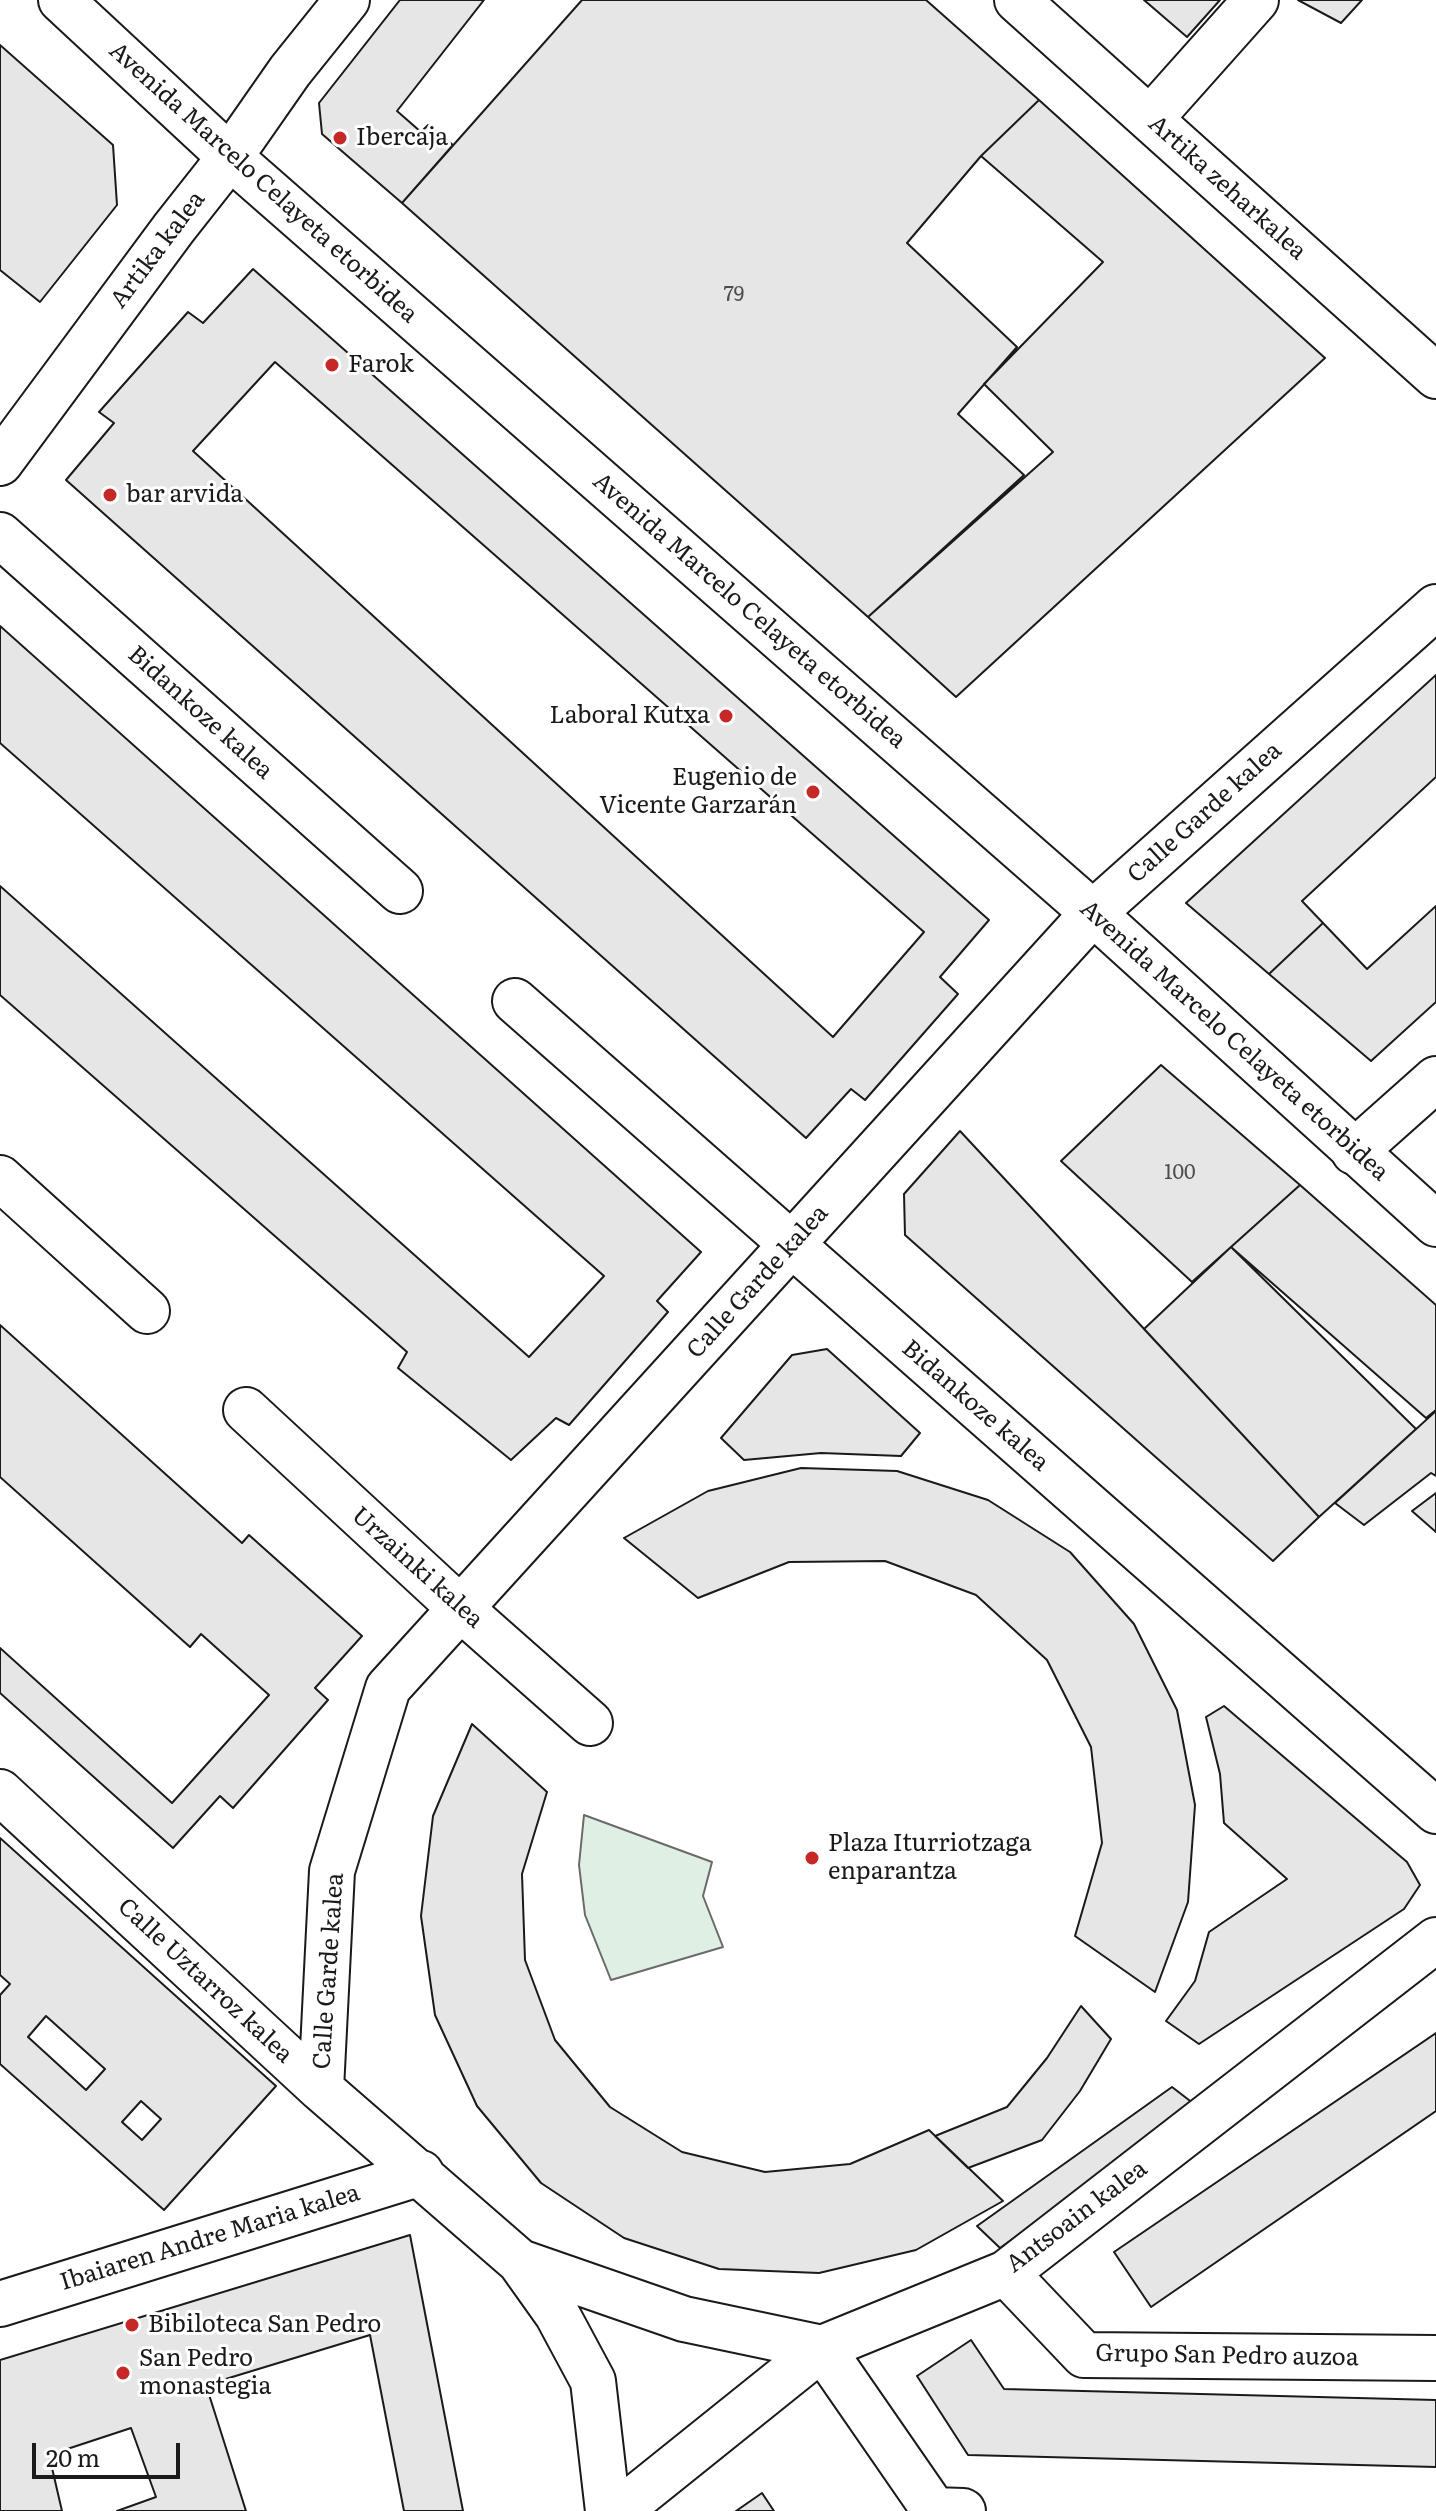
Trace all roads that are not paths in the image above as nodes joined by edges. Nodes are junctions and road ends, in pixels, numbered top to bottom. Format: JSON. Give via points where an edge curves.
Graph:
{"nodes":[{"id":1,"x":61,"y":0,"type":"edge"},
{"id":2,"x":347,"y":0,"type":"edge"},
{"id":3,"x":1017,"y":0,"type":"edge"},
{"id":4,"x":1256,"y":0,"type":"edge"},
{"id":5,"x":1150,"y":119,"type":"junction"},
{"id":6,"x":230,"y":157,"type":"junction"},
{"id":7,"x":1436,"y":376,"type":"edge"},
{"id":8,"x":0,"y":463,"type":"edge"},
{"id":9,"x":0,"y":535,"type":"edge"},
{"id":10,"x":1436,"y":607,"type":"edge"},
{"id":11,"x":400,"y":891,"type":"dead end"},
{"id":12,"x":1093,"y":913,"type":"junction"},
{"id":13,"x":515,"y":1001,"type":"dead end"},
{"id":14,"x":1436,"y":1079,"type":"edge"},
{"id":15,"x":1354,"y":1152,"type":"junction"},
{"id":16,"x":0,"y":1178,"type":"edge"},
{"id":17,"x":1436,"y":1224,"type":"edge"},
{"id":18,"x":791,"y":1245,"type":"junction"},
{"id":19,"x":147,"y":1311,"type":"dead end"},
{"id":20,"x":246,"y":1410,"type":"dead end"},
{"id":21,"x":461,"y":1609,"type":"junction"},
{"id":22,"x":590,"y":1723,"type":"dead end"},
{"id":23,"x":0,"y":1792,"type":"edge"},
{"id":24,"x":1436,"y":1811,"type":"edge"},
{"id":25,"x":1436,"y":1940,"type":"edge"},
{"id":26,"x":321,"y":2089,"type":"junction"},
{"id":27,"x":421,"y":2173,"type":"junction"},
{"id":28,"x":520,"y":2262,"type":"junction"},
{"id":29,"x":1006,"y":2273,"type":"junction"},
{"id":30,"x":0,"y":2304,"type":"edge"},
{"id":31,"x":822,"y":2348,"type":"junction"},
{"id":32,"x":1436,"y":2358,"type":"edge"},
{"id":33,"x":608,"y":2511,"type":"edge"},
{"id":34,"x":619,"y":2511,"type":"edge"},
{"id":35,"x":963,"y":2511,"type":"edge"}],
"edges":[{"from":1,"to":6,"type":"street","name":"Avenida Marcelo Celayeta etorbidea"},
{"from":2,"to":6,"type":"street","name":"Artika kalea"},
{"from":3,"to":5,"type":"street","name":"Artika zeharkalea"},
{"from":4,"to":5,"type":"street"},
{"from":5,"to":7,"type":"street","name":"Artika zeharkalea"},
{"from":6,"to":8,"type":"street","name":"Artika kalea"},
{"from":6,"to":12,"type":"street","name":"Avenida Marcelo Celayeta etorbidea"},
{"from":9,"to":11,"type":"street","name":"Bidankoze kalea"},
{"from":10,"to":12,"type":"street","name":"Calle Garde kalea"},
{"from":12,"to":15,"type":"street","name":"Avenida Marcelo Celayeta etorbidea"},
{"from":12,"to":18,"type":"street","name":"Calle Garde kalea"},
{"from":13,"to":18,"type":"street","name":"Bidankoze kalea"},
{"from":14,"to":15,"type":"street"},
{"from":15,"to":17,"type":"street","name":"Avenida Marcelo Celayeta etorbidea"},
{"from":16,"to":19,"type":"street"},
{"from":18,"to":21,"type":"street","name":"Calle Garde kalea"},
{"from":18,"to":24,"type":"street","name":"Bidankoze kalea"},
{"from":20,"to":21,"type":"street","name":"Urzainki kalea"},
{"from":21,"to":22,"type":"street","name":"Urzainki kalea"},
{"from":21,"to":26,"type":"street","name":"Calle Garde kalea","via":[[388,1688],[332,1871]]},
{"from":23,"to":26,"type":"street","name":"Calle Uztarroz kalea"},
{"from":25,"to":29,"type":"street","name":"Antsoain kalea"},
{"from":26,"to":27,"type":"street","name":"Calle Uztarroz kalea"},
{"from":27,"to":28,"type":"street","name":"Calle Uztarroz kalea"},
{"from":27,"to":30,"type":"street","name":"Ibaiaren Andre Maria kalea"},
{"from":28,"to":31,"type":"street","name":"Calle Uztarroz kalea","via":[[684,2319]]},
{"from":28,"to":33,"type":"street","name":"Calle Uztarroz kalea","via":[[557,2314],[593,2381]]},
{"from":29,"to":31,"type":"street","name":"Antsoain kalea"},
{"from":29,"to":32,"type":"street","name":"Grupo San Pedro auzoa","via":[[1084,2355]]},
{"from":31,"to":34,"type":"street","name":"Antsoain kalea"},
{"from":31,"to":35,"type":"street","via":[[934,2510]]}]}
